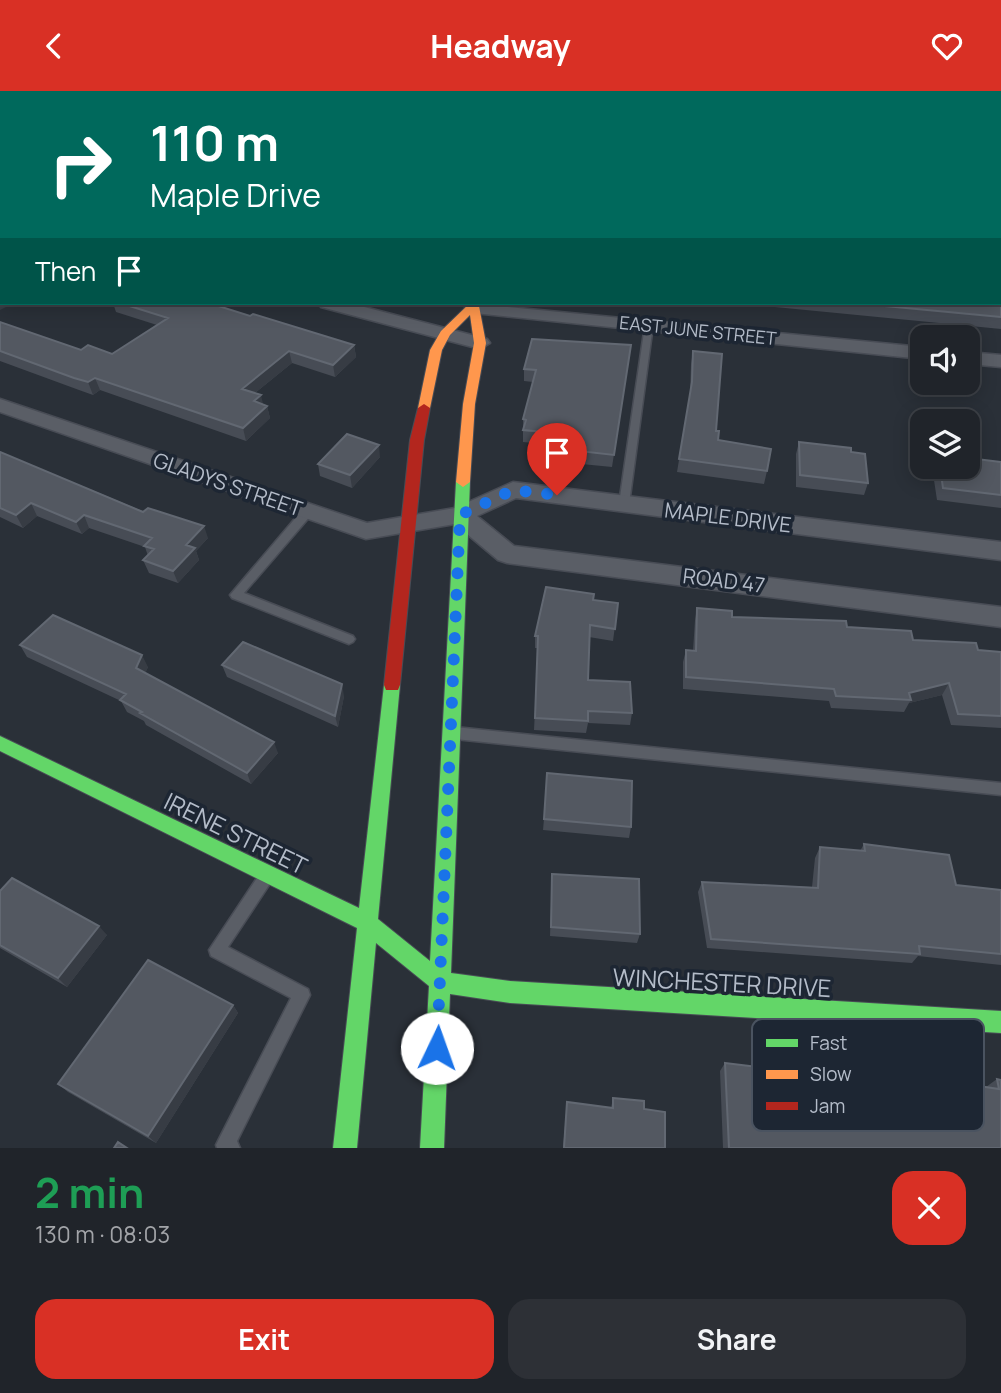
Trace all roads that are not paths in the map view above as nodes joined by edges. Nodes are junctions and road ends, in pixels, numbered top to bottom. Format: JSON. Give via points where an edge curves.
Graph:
{"nodes":[{"id":1,"x":336,"y":305,"type":"edge"},
{"id":2,"x":475,"y":305,"type":"edge"},
{"id":3,"x":649,"y":325,"type":"junction"},
{"id":4,"x":445,"y":334,"type":"junction"},
{"id":5,"x":480,"y":343,"type":"junction"},
{"id":6,"x":910,"y":352,"type":"edge"},
{"id":7,"x":980,"y":359,"type":"edge"},
{"id":8,"x":1001,"y":361,"type":"edge"},
{"id":9,"x":0,"y":405,"type":"edge"},
{"id":10,"x":624,"y":504,"type":"junction"},
{"id":11,"x":308,"y":511,"type":"junction"},
{"id":12,"x":460,"y":515,"type":"junction"},
{"id":13,"x":408,"y":524,"type":"junction"},
{"id":14,"x":1001,"y":551,"type":"edge"},
{"id":15,"x":1001,"y":617,"type":"edge"},
{"id":16,"x":349,"y":639,"type":"dead end"},
{"id":17,"x":451,"y":732,"type":"junction"},
{"id":18,"x":0,"y":743,"type":"edge"},
{"id":19,"x":1001,"y":789,"type":"edge"},
{"id":20,"x":268,"y":874,"type":"junction"},
{"id":21,"x":368,"y":923,"type":"junction"},
{"id":22,"x":440,"y":982,"type":"junction"},
{"id":23,"x":967,"y":1019,"type":"edge"},
{"id":24,"x":230,"y":1148,"type":"edge"},
{"id":25,"x":345,"y":1148,"type":"edge"},
{"id":26,"x":432,"y":1148,"type":"edge"}],
"edges":[{"from":1,"to":4,"type":"street"},
{"from":2,"to":3,"type":"street","name":"EAST JUNE STREET"},
{"from":2,"to":4,"type":"main road"},
{"from":2,"to":5,"type":"main road"},
{"from":3,"to":6,"type":"street","name":"EAST JUNE STREET"},
{"from":3,"to":10,"type":"lane"},
{"from":4,"to":5,"type":"street"},
{"from":4,"to":13,"type":"main road","via":[[427,383]]},
{"from":5,"to":12,"type":"main road","via":[[469,404]]},
{"from":7,"to":8,"type":"street"},
{"from":9,"to":11,"type":"street","name":"GLADYS STREET"},
{"from":10,"to":12,"type":"street","name":"MAPLE DRIVE","via":[[513,490]]},
{"from":10,"to":14,"type":"street","name":"MAPLE DRIVE"},
{"from":11,"to":13,"type":"street","name":"GLADYS STREET","via":[[366,531]]},
{"from":11,"to":16,"type":"lane","via":[[236,595]]},
{"from":12,"to":13,"type":"street","name":"GLADYS STREET"},
{"from":12,"to":15,"type":"street","name":"ROAD 47","via":[[507,554]]},
{"from":12,"to":17,"type":"main road"},
{"from":13,"to":21,"type":"main road"},
{"from":17,"to":19,"type":"lane"},
{"from":17,"to":22,"type":"main road"},
{"from":18,"to":20,"type":"main road","name":"IRENE STREET"},
{"from":20,"to":21,"type":"main road","name":"IRENE STREET"},
{"from":20,"to":24,"type":"lane","via":[[217,950],[302,995],[225,1145]]},
{"from":21,"to":22,"type":"main road","name":"IRENE STREET"},
{"from":21,"to":25,"type":"main road"},
{"from":22,"to":23,"type":"main road","name":"WINCHESTER DRIVE","via":[[510,992]]},
{"from":22,"to":26,"type":"main road"}]}
